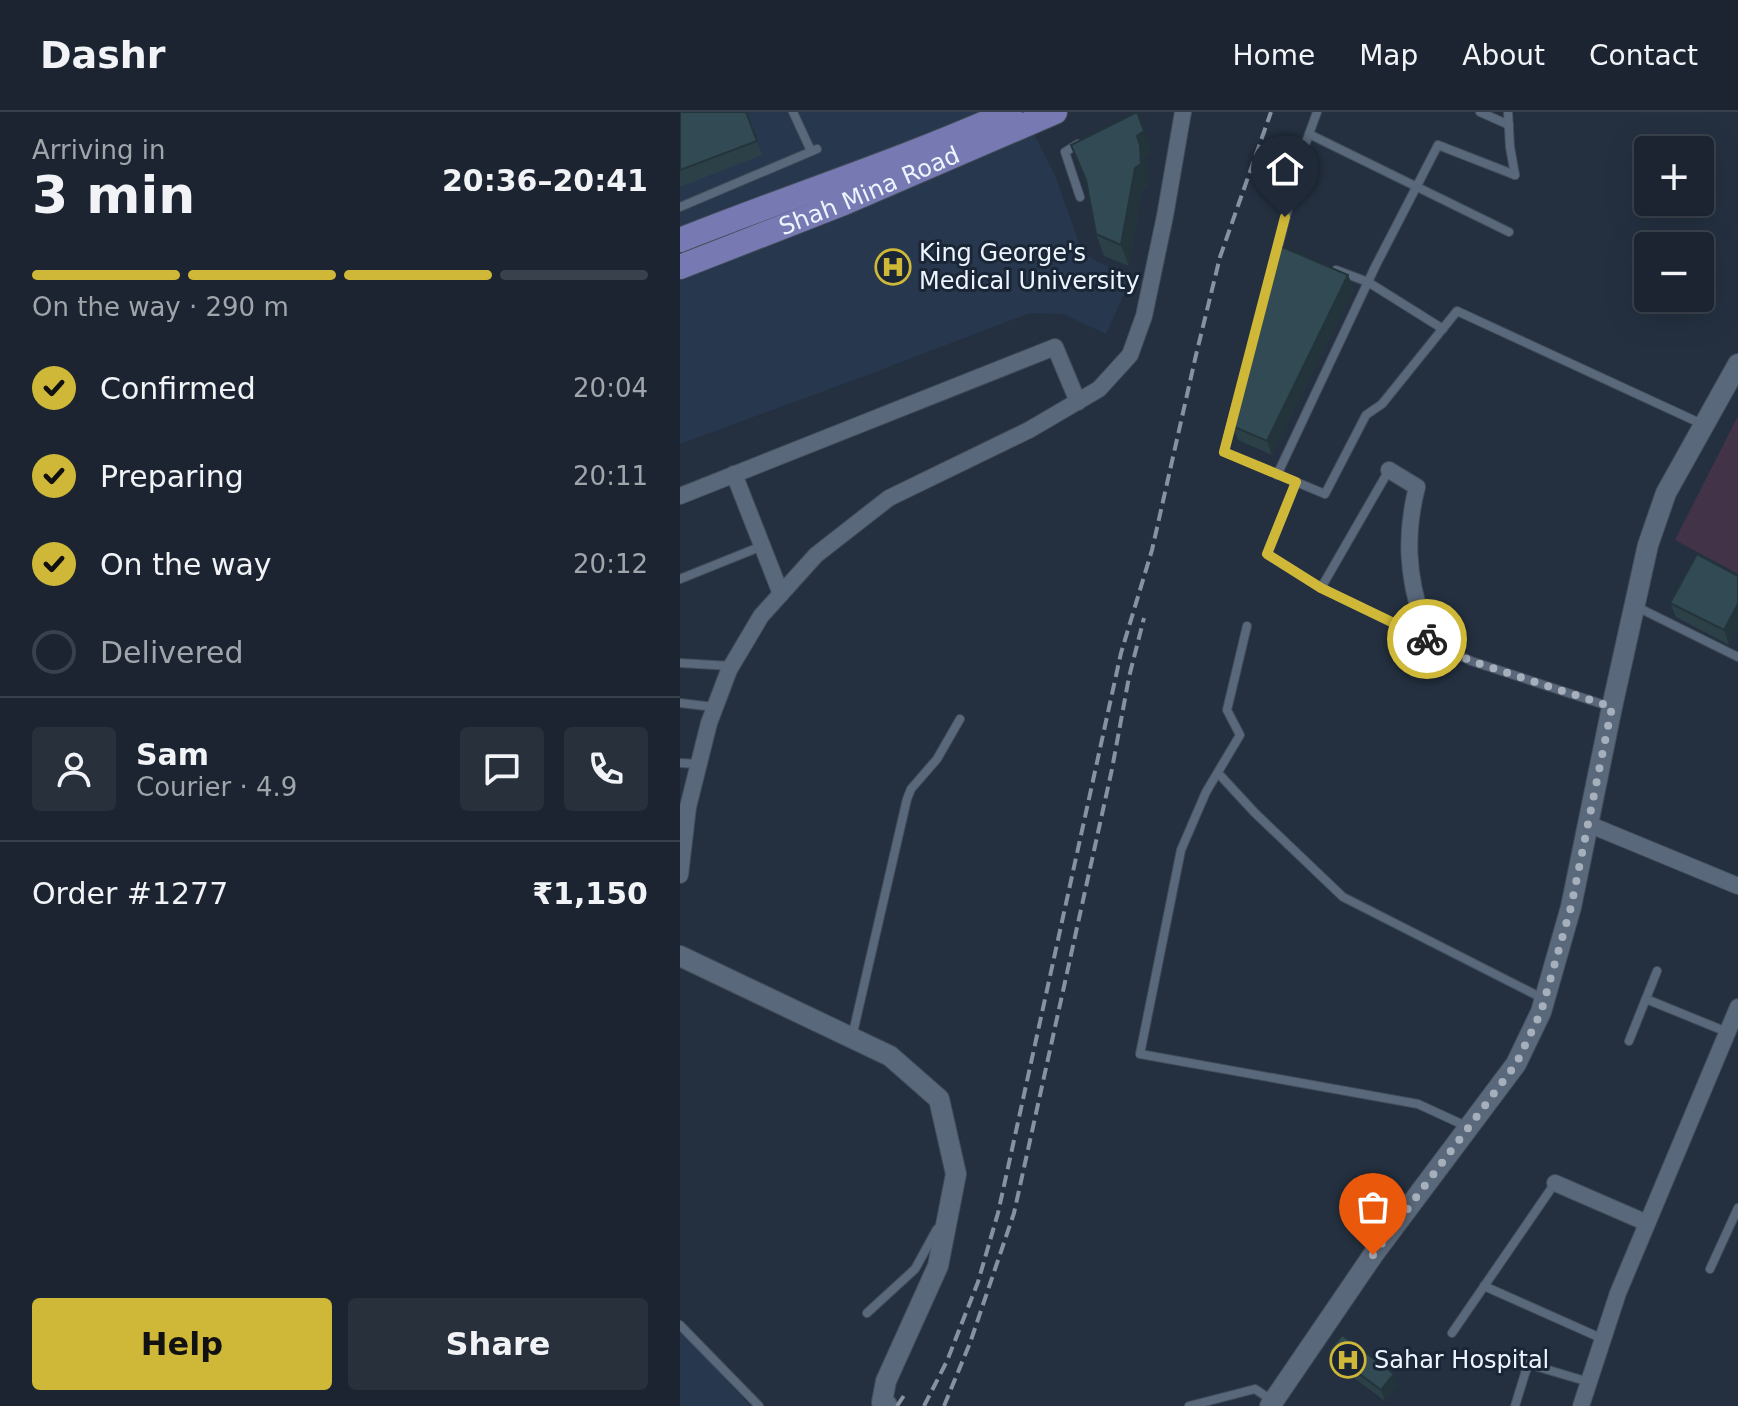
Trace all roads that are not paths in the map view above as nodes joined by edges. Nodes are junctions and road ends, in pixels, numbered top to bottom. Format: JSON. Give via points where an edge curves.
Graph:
{"nodes":[{"id":1,"x":793,"y":112,"type":"edge"},
{"id":2,"x":1055,"y":112,"type":"edge"},
{"id":3,"x":1183,"y":112,"type":"edge"},
{"id":4,"x":1317,"y":112,"type":"edge"},
{"id":5,"x":1480,"y":112,"type":"edge"},
{"id":6,"x":1508,"y":112,"type":"edge"},
{"id":7,"x":997,"y":120,"type":"edge"},
{"id":8,"x":1509,"y":125,"type":"junction"},
{"id":9,"x":1309,"y":134,"type":"junction"},
{"id":10,"x":1083,"y":141,"type":"edge"},
{"id":11,"x":1415,"y":187,"type":"junction"},
{"id":12,"x":1080,"y":197,"type":"dead end"},
{"id":13,"x":680,"y":207,"type":"edge"},
{"id":14,"x":755,"y":210,"type":"junction"},
{"id":15,"x":1509,"y":232,"type":"dead end"},
{"id":16,"x":765,"y":233,"type":"junction"},
{"id":17,"x":680,"y":240,"type":"edge"},
{"id":18,"x":1278,"y":247,"type":"junction"},
{"id":19,"x":1291,"y":252,"type":"edge"},
{"id":20,"x":680,"y":267,"type":"edge"},
{"id":21,"x":1329,"y":267,"type":"edge"},
{"id":22,"x":1368,"y":282,"type":"junction"},
{"id":23,"x":1443,"y":329,"type":"junction"},
{"id":24,"x":1738,"y":364,"type":"edge"},
{"id":25,"x":1078,"y":402,"type":"junction"},
{"id":26,"x":1704,"y":425,"type":"junction"},
{"id":27,"x":1389,"y":470,"type":"joint"},
{"id":28,"x":734,"y":474,"type":"junction"},
{"id":29,"x":1277,"y":475,"type":"junction"},
{"id":30,"x":1296,"y":482,"type":"junction"},
{"id":31,"x":680,"y":496,"type":"edge"},
{"id":32,"x":762,"y":546,"type":"junction"},
{"id":33,"x":680,"y":579,"type":"edge"},
{"id":34,"x":1321,"y":588,"type":"junction"},
{"id":35,"x":781,"y":594,"type":"junction"},
{"id":36,"x":1634,"y":606,"type":"junction"},
{"id":37,"x":1247,"y":626,"type":"dead end"},
{"id":38,"x":1416,"y":633,"type":"junction"},
{"id":39,"x":1738,"y":657,"type":"edge"},
{"id":40,"x":680,"y":663,"type":"edge"},
{"id":41,"x":732,"y":666,"type":"junction"},
{"id":42,"x":680,"y":703,"type":"edge"},
{"id":43,"x":715,"y":707,"type":"junction"},
{"id":44,"x":1612,"y":707,"type":"junction"},
{"id":45,"x":960,"y":719,"type":"dead end"},
{"id":46,"x":680,"y":763,"type":"edge"},
{"id":47,"x":699,"y":764,"type":"junction"},
{"id":48,"x":1218,"y":773,"type":"junction"},
{"id":49,"x":1588,"y":824,"type":"junction"},
{"id":50,"x":680,"y":875,"type":"edge"},
{"id":51,"x":1738,"y":886,"type":"edge"},
{"id":52,"x":680,"y":956,"type":"edge"},
{"id":53,"x":1657,"y":971,"type":"dead end"},
{"id":54,"x":1545,"y":999,"type":"junction"},
{"id":55,"x":1646,"y":999,"type":"junction"},
{"id":56,"x":1734,"y":1021,"type":"edge"},
{"id":57,"x":852,"y":1037,"type":"junction"},
{"id":58,"x":1629,"y":1041,"type":"dead end"},
{"id":59,"x":1469,"y":1127,"type":"junction"},
{"id":60,"x":1555,"y":1183,"type":"joint"},
{"id":61,"x":949,"y":1207,"type":"junction"},
{"id":62,"x":1738,"y":1208,"type":"edge"},
{"id":63,"x":1647,"y":1223,"type":"junction"},
{"id":64,"x":1710,"y":1269,"type":"dead end"},
{"id":65,"x":1484,"y":1286,"type":"junction"},
{"id":66,"x":867,"y":1313,"type":"dead end"},
{"id":67,"x":680,"y":1325,"type":"edge"},
{"id":68,"x":1452,"y":1333,"type":"dead end"},
{"id":69,"x":1603,"y":1339,"type":"junction"},
{"id":70,"x":1589,"y":1382,"type":"junction"},
{"id":71,"x":1272,"y":1403,"type":"edge"},
{"id":72,"x":882,"y":1404,"type":"edge"},
{"id":73,"x":759,"y":1406,"type":"edge"},
{"id":74,"x":1189,"y":1406,"type":"edge"},
{"id":75,"x":1515,"y":1406,"type":"edge"},
{"id":76,"x":1581,"y":1406,"type":"edge"}],
"edges":[{"from":1,"to":13,"type":"lane","via":[[814,150]]},
{"from":2,"to":7,"type":"main road","name":"Shah Mina Road"},
{"from":3,"to":25,"type":"street","via":[[1144,316],[1130,355],[1099,389]]},
{"from":4,"to":9,"type":"lane"},
{"from":5,"to":8,"type":"lane"},
{"from":6,"to":8,"type":"lane"},
{"from":7,"to":14,"type":"main road","name":"Shah Mina Road"},
{"from":7,"to":16,"type":"main road","name":"Shah Mina Road","via":[[844,203]]},
{"from":8,"to":11,"type":"lane","via":[[1515,175],[1438,145]]},
{"from":9,"to":11,"type":"lane"},
{"from":9,"to":18,"type":"lane"},
{"from":10,"to":12,"type":"lane","via":[[1065,152]]},
{"from":11,"to":15,"type":"lane"},
{"from":11,"to":22,"type":"lane"},
{"from":14,"to":16,"type":"main road"},
{"from":14,"to":17,"type":"main road","name":"Shah Mina Road"},
{"from":16,"to":20,"type":"main road","name":"Shah Mina Road"},
{"from":18,"to":19,"type":"lane"},
{"from":18,"to":29,"type":"lane","via":[[1224,452]]},
{"from":21,"to":22,"type":"lane"},
{"from":22,"to":23,"type":"lane"},
{"from":22,"to":29,"type":"lane"},
{"from":23,"to":26,"type":"lane","via":[[1457,311]]},
{"from":23,"to":30,"type":"lane","via":[[1382,404],[1366,415],[1325,494]]},
{"from":24,"to":26,"type":"street"},
{"from":25,"to":28,"type":"street","via":[[1055,347]]},
{"from":25,"to":35,"type":"street","via":[[889,498],[816,555]]},
{"from":26,"to":36,"type":"street","via":[[1666,493]]},
{"from":27,"to":34,"type":"lane"},
{"from":27,"to":38,"type":"street","via":[[1417,487],[1408,560],[1423,622]]},
{"from":28,"to":31,"type":"street"},
{"from":28,"to":32,"type":"street"},
{"from":29,"to":30,"type":"lane"},
{"from":30,"to":34,"type":"lane","via":[[1267,554]]},
{"from":32,"to":33,"type":"lane"},
{"from":32,"to":35,"type":"street"},
{"from":34,"to":38,"type":"lane"},
{"from":35,"to":41,"type":"street","via":[[761,616]]},
{"from":36,"to":39,"type":"lane"},
{"from":36,"to":44,"type":"street"},
{"from":37,"to":48,"type":"lane","via":[[1227,710],[1240,735]]},
{"from":38,"to":44,"type":"lane","via":[[1471,661]]},
{"from":40,"to":41,"type":"lane"},
{"from":41,"to":43,"type":"street"},
{"from":42,"to":43,"type":"lane"},
{"from":43,"to":47,"type":"street"},
{"from":44,"to":49,"type":"street"},
{"from":45,"to":57,"type":"lane","via":[[907,799]]},
{"from":46,"to":47,"type":"lane"},
{"from":47,"to":50,"type":"street"},
{"from":48,"to":54,"type":"lane","via":[[1343,897]]},
{"from":48,"to":59,"type":"lane","via":[[1181,850],[1140,1054],[1418,1104]]},
{"from":49,"to":51,"type":"street"},
{"from":49,"to":54,"type":"street"},
{"from":52,"to":57,"type":"street"},
{"from":53,"to":55,"type":"lane"},
{"from":54,"to":59,"type":"street","via":[[1516,1064]]},
{"from":55,"to":56,"type":"lane"},
{"from":55,"to":58,"type":"lane"},
{"from":56,"to":63,"type":"street"},
{"from":57,"to":61,"type":"street","via":[[890,1056],[939,1099],[956,1174]]},
{"from":59,"to":71,"type":"street"},
{"from":60,"to":63,"type":"street"},
{"from":60,"to":65,"type":"lane"},
{"from":61,"to":66,"type":"lane","via":[[915,1269]]},
{"from":61,"to":72,"type":"street","via":[[938,1266],[886,1381]]},
{"from":62,"to":64,"type":"lane"},
{"from":63,"to":69,"type":"street"},
{"from":65,"to":68,"type":"lane"},
{"from":65,"to":69,"type":"lane"},
{"from":67,"to":73,"type":"lane"},
{"from":69,"to":70,"type":"street"},
{"from":70,"to":75,"type":"lane","via":[[1528,1364]]},
{"from":70,"to":76,"type":"street"},
{"from":71,"to":74,"type":"lane","via":[[1255,1389]]}]}
